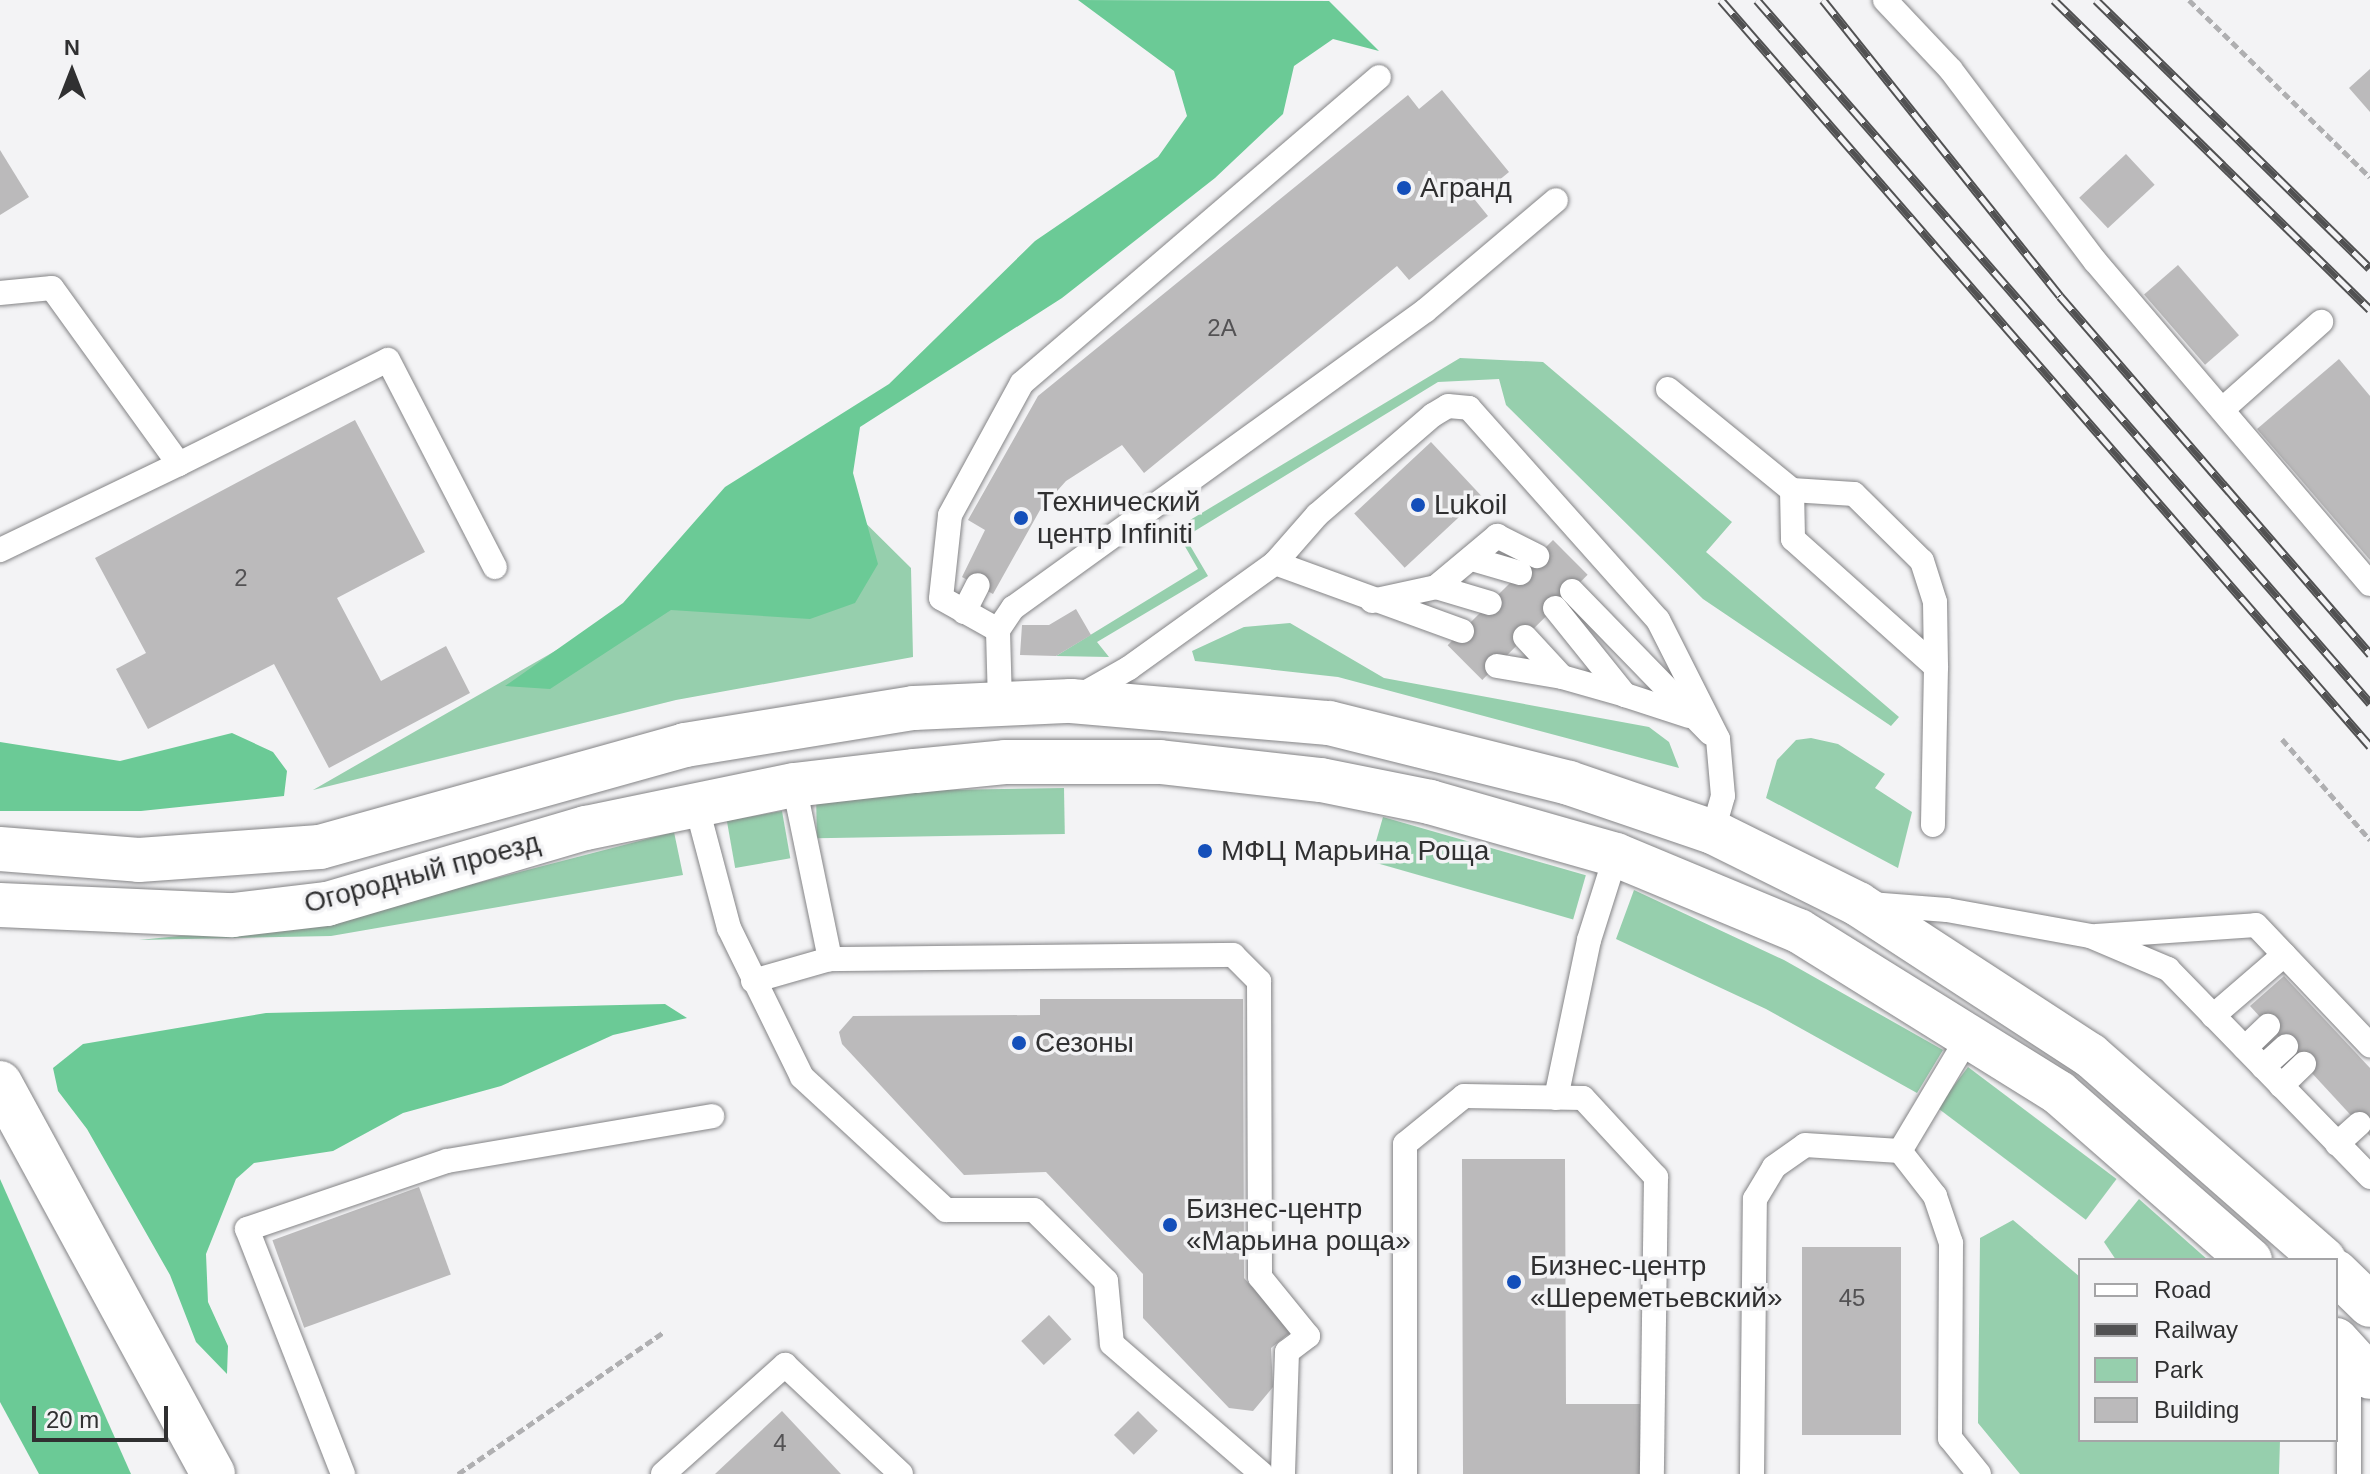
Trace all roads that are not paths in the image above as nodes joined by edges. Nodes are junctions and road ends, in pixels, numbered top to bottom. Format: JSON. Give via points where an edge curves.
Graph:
{"nodes":[{"id":1,"x":1885,"y":0,"type":"edge"},
{"id":2,"x":1379,"y":77,"type":"dead end"},
{"id":3,"x":1556,"y":200,"type":"dead end"},
{"id":4,"x":0,"y":293,"type":"edge"},
{"id":5,"x":2321,"y":322,"type":"dead end"},
{"id":6,"x":1668,"y":389,"type":"dead end"},
{"id":7,"x":2224,"y":408,"type":"junction"},
{"id":8,"x":179,"y":464,"type":"junction"},
{"id":9,"x":1792,"y":490,"type":"junction"},
{"id":10,"x":0,"y":550,"type":"edge"},
{"id":11,"x":1275,"y":563,"type":"junction"},
{"id":12,"x":1528,"y":565,"type":"dead end"},
{"id":13,"x":495,"y":567,"type":"dead end"},
{"id":14,"x":2370,"y":584,"type":"edge"},
{"id":15,"x":978,"y":585,"type":"dead end"},
{"id":16,"x":1436,"y":587,"type":"junction"},
{"id":17,"x":1572,"y":591,"type":"dead end"},
{"id":18,"x":1370,"y":601,"type":"junction"},
{"id":19,"x":1490,"y":603,"type":"dead end"},
{"id":20,"x":1555,"y":608,"type":"dead end"},
{"id":21,"x":964,"y":612,"type":"junction"},
{"id":22,"x":998,"y":630,"type":"junction"},
{"id":23,"x":1462,"y":631,"type":"dead end"},
{"id":24,"x":1525,"y":637,"type":"dead end"},
{"id":25,"x":1497,"y":666,"type":"dead end"},
{"id":26,"x":1936,"y":667,"type":"junction"},
{"id":27,"x":1562,"y":677,"type":"junction"},
{"id":28,"x":1625,"y":695,"type":"junction"},
{"id":29,"x":1071,"y":701,"type":"junction"},
{"id":30,"x":1000,"y":703,"type":"junction"},
{"id":31,"x":1691,"y":717,"type":"junction"},
{"id":32,"x":1718,"y":739,"type":"junction"},
{"id":33,"x":794,"y":785,"type":"junction"},
{"id":34,"x":696,"y":804,"type":"junction"},
{"id":35,"x":1933,"y":825,"type":"dead end"},
{"id":36,"x":1713,"y":832,"type":"junction"},
{"id":37,"x":0,"y":849,"type":"edge"},
{"id":38,"x":1616,"y":855,"type":"junction"},
{"id":39,"x":43,"y":856,"type":"junction"},
{"id":40,"x":0,"y":875,"type":"edge"},
{"id":41,"x":1858,"y":904,"type":"junction"},
{"id":42,"x":9,"y":910,"type":"edge"},
{"id":43,"x":2090,"y":936,"type":"junction"},
{"id":44,"x":2284,"y":955,"type":"junction"},
{"id":45,"x":830,"y":959,"type":"junction"},
{"id":46,"x":753,"y":981,"type":"junction"},
{"id":47,"x":2213,"y":1016,"type":"junction"},
{"id":48,"x":2268,"y":1026,"type":"dead end"},
{"id":49,"x":1970,"y":1034,"type":"junction"},
{"id":50,"x":2370,"y":1045,"type":"edge"},
{"id":51,"x":2286,"y":1046,"type":"dead end"},
{"id":52,"x":2245,"y":1048,"type":"junction"},
{"id":53,"x":2304,"y":1064,"type":"dead end"},
{"id":54,"x":2263,"y":1067,"type":"junction"},
{"id":55,"x":0,"y":1083,"type":"edge"},
{"id":56,"x":2281,"y":1086,"type":"junction"},
{"id":57,"x":1556,"y":1098,"type":"junction"},
{"id":58,"x":712,"y":1116,"type":"dead end"},
{"id":59,"x":2359,"y":1124,"type":"dead end"},
{"id":60,"x":2337,"y":1144,"type":"junction"},
{"id":61,"x":1900,"y":1151,"type":"junction"},
{"id":62,"x":2367,"y":1169,"type":"edge"},
{"id":63,"x":2248,"y":1258,"type":"edge"},
{"id":64,"x":2322,"y":1258,"type":"edge"},
{"id":65,"x":2338,"y":1274,"type":"edge"},
{"id":66,"x":2370,"y":1305,"type":"edge"},
{"id":67,"x":2352,"y":1357,"type":"edge"},
{"id":68,"x":213,"y":1474,"type":"edge"},
{"id":69,"x":343,"y":1474,"type":"edge"},
{"id":70,"x":663,"y":1474,"type":"edge"},
{"id":71,"x":901,"y":1474,"type":"edge"},
{"id":72,"x":1262,"y":1474,"type":"edge"},
{"id":73,"x":1283,"y":1474,"type":"edge"},
{"id":74,"x":1405,"y":1474,"type":"edge"},
{"id":75,"x":1652,"y":1474,"type":"edge"},
{"id":76,"x":1752,"y":1474,"type":"edge"},
{"id":77,"x":1979,"y":1474,"type":"edge"},
{"id":78,"x":2349,"y":1474,"type":"edge"}],
"edges":[{"from":1,"to":7,"type":"lane","via":[[1951,70],[2095,261]]},
{"from":2,"to":21,"type":"lane","via":[[1022,383],[950,515],[941,598]]},
{"from":3,"to":22,"type":"lane","via":[[1426,310],[1013,608]]},
{"from":4,"to":8,"type":"lane","via":[[52,288]]},
{"from":5,"to":7,"type":"lane"},
{"from":6,"to":9,"type":"lane"},
{"from":7,"to":14,"type":"lane"},
{"from":8,"to":10,"type":"lane"},
{"from":8,"to":13,"type":"lane","via":[[388,360]]},
{"from":9,"to":26,"type":"lane","via":[[1793,539]]},
{"from":9,"to":26,"type":"lane","via":[[1854,494],[1922,561],[1935,602]]},
{"from":11,"to":18,"type":"lane"},
{"from":11,"to":29,"type":"lane","via":[[1129,668]]},
{"from":11,"to":32,"type":"lane","via":[[1317,515],[1433,415],[1448,406],[1469,408],[1658,620]]},
{"from":12,"to":16,"type":"lane","via":[[1497,536]]},
{"from":15,"to":21,"type":"lane"},
{"from":16,"to":18,"type":"lane"},
{"from":16,"to":19,"type":"lane"},
{"from":17,"to":31,"type":"lane"},
{"from":18,"to":23,"type":"lane"},
{"from":20,"to":28,"type":"lane"},
{"from":21,"to":22,"type":"lane"},
{"from":22,"to":30,"type":"lane"},
{"from":24,"to":27,"type":"lane"},
{"from":25,"to":27,"type":"lane"},
{"from":26,"to":35,"type":"lane"},
{"from":27,"to":28,"type":"lane"},
{"from":28,"to":31,"type":"lane"},
{"from":29,"to":30,"type":"main road","name":"Огородный проезд"},
{"from":29,"to":36,"type":"main road","name":"Огородный проезд","via":[[1329,723],[1569,783]]},
{"from":30,"to":39,"type":"main road","name":"Огородный проезд","via":[[914,708],[685,745],[320,847],[139,860]]},
{"from":31,"to":32,"type":"lane"},
{"from":32,"to":36,"type":"lane","via":[[1723,796]]},
{"from":33,"to":34,"type":"main road","name":"Огородный проезд"},
{"from":33,"to":38,"type":"main road","name":"Огородный проезд","via":[[1005,762],[1160,762],[1321,780],[1414,798]]},
{"from":33,"to":45,"type":"lane"},
{"from":34,"to":42,"type":"main road","name":"Огородный проезд","via":[[586,828],[327,904],[233,915]]},
{"from":34,"to":46,"type":"lane","via":[[713,883]]},
{"from":36,"to":41,"type":"main road","name":"Огородный проезд"},
{"from":37,"to":39,"type":"main road","name":"Огородный проезд"},
{"from":38,"to":49,"type":"main road","name":"Огородный проезд","via":[[1799,931]]},
{"from":38,"to":57,"type":"lane","via":[[1589,940]]},
{"from":39,"to":40,"type":"main road"},
{"from":41,"to":43,"type":"lane","via":[[1991,918]]},
{"from":41,"to":64,"type":"main road","name":"Огородный проезд","via":[[2090,1055]]},
{"from":43,"to":44,"type":"lane","via":[[2256,925]]},
{"from":43,"to":47,"type":"lane","via":[[2168,969]]},
{"from":44,"to":47,"type":"lane"},
{"from":44,"to":50,"type":"lane","via":[[2307,990],[2343,1028]]},
{"from":45,"to":46,"type":"lane"},
{"from":45,"to":73,"type":"lane","via":[[1078,951],[1233,955],[1259,981],[1260,1277],[1308,1336],[1287,1352]]},
{"from":46,"to":72,"type":"lane","via":[[802,1077],[946,1210],[1034,1210],[1106,1281],[1112,1344]]},
{"from":47,"to":52,"type":"lane"},
{"from":48,"to":52,"type":"lane"},
{"from":49,"to":61,"type":"lane"},
{"from":49,"to":63,"type":"main road","name":"Огородный проезд","via":[[2070,1102]]},
{"from":51,"to":54,"type":"lane"},
{"from":52,"to":54,"type":"lane"},
{"from":53,"to":56,"type":"lane"},
{"from":54,"to":56,"type":"lane"},
{"from":55,"to":68,"type":"main road"},
{"from":56,"to":60,"type":"lane"},
{"from":57,"to":74,"type":"lane","via":[[1464,1096],[1405,1144]]},
{"from":57,"to":75,"type":"lane","via":[[1583,1098],[1656,1177]]},
{"from":58,"to":69,"type":"lane","via":[[447,1161],[247,1229]]},
{"from":59,"to":60,"type":"lane"},
{"from":60,"to":62,"type":"lane"},
{"from":61,"to":76,"type":"lane","via":[[1805,1145],[1774,1167],[1755,1199]]},
{"from":61,"to":77,"type":"lane","via":[[1935,1196],[1951,1243],[1950,1438]]},
{"from":65,"to":66,"type":"main road"},
{"from":67,"to":78,"type":"lane"},
{"from":70,"to":71,"type":"lane","via":[[785,1365]]}]}
